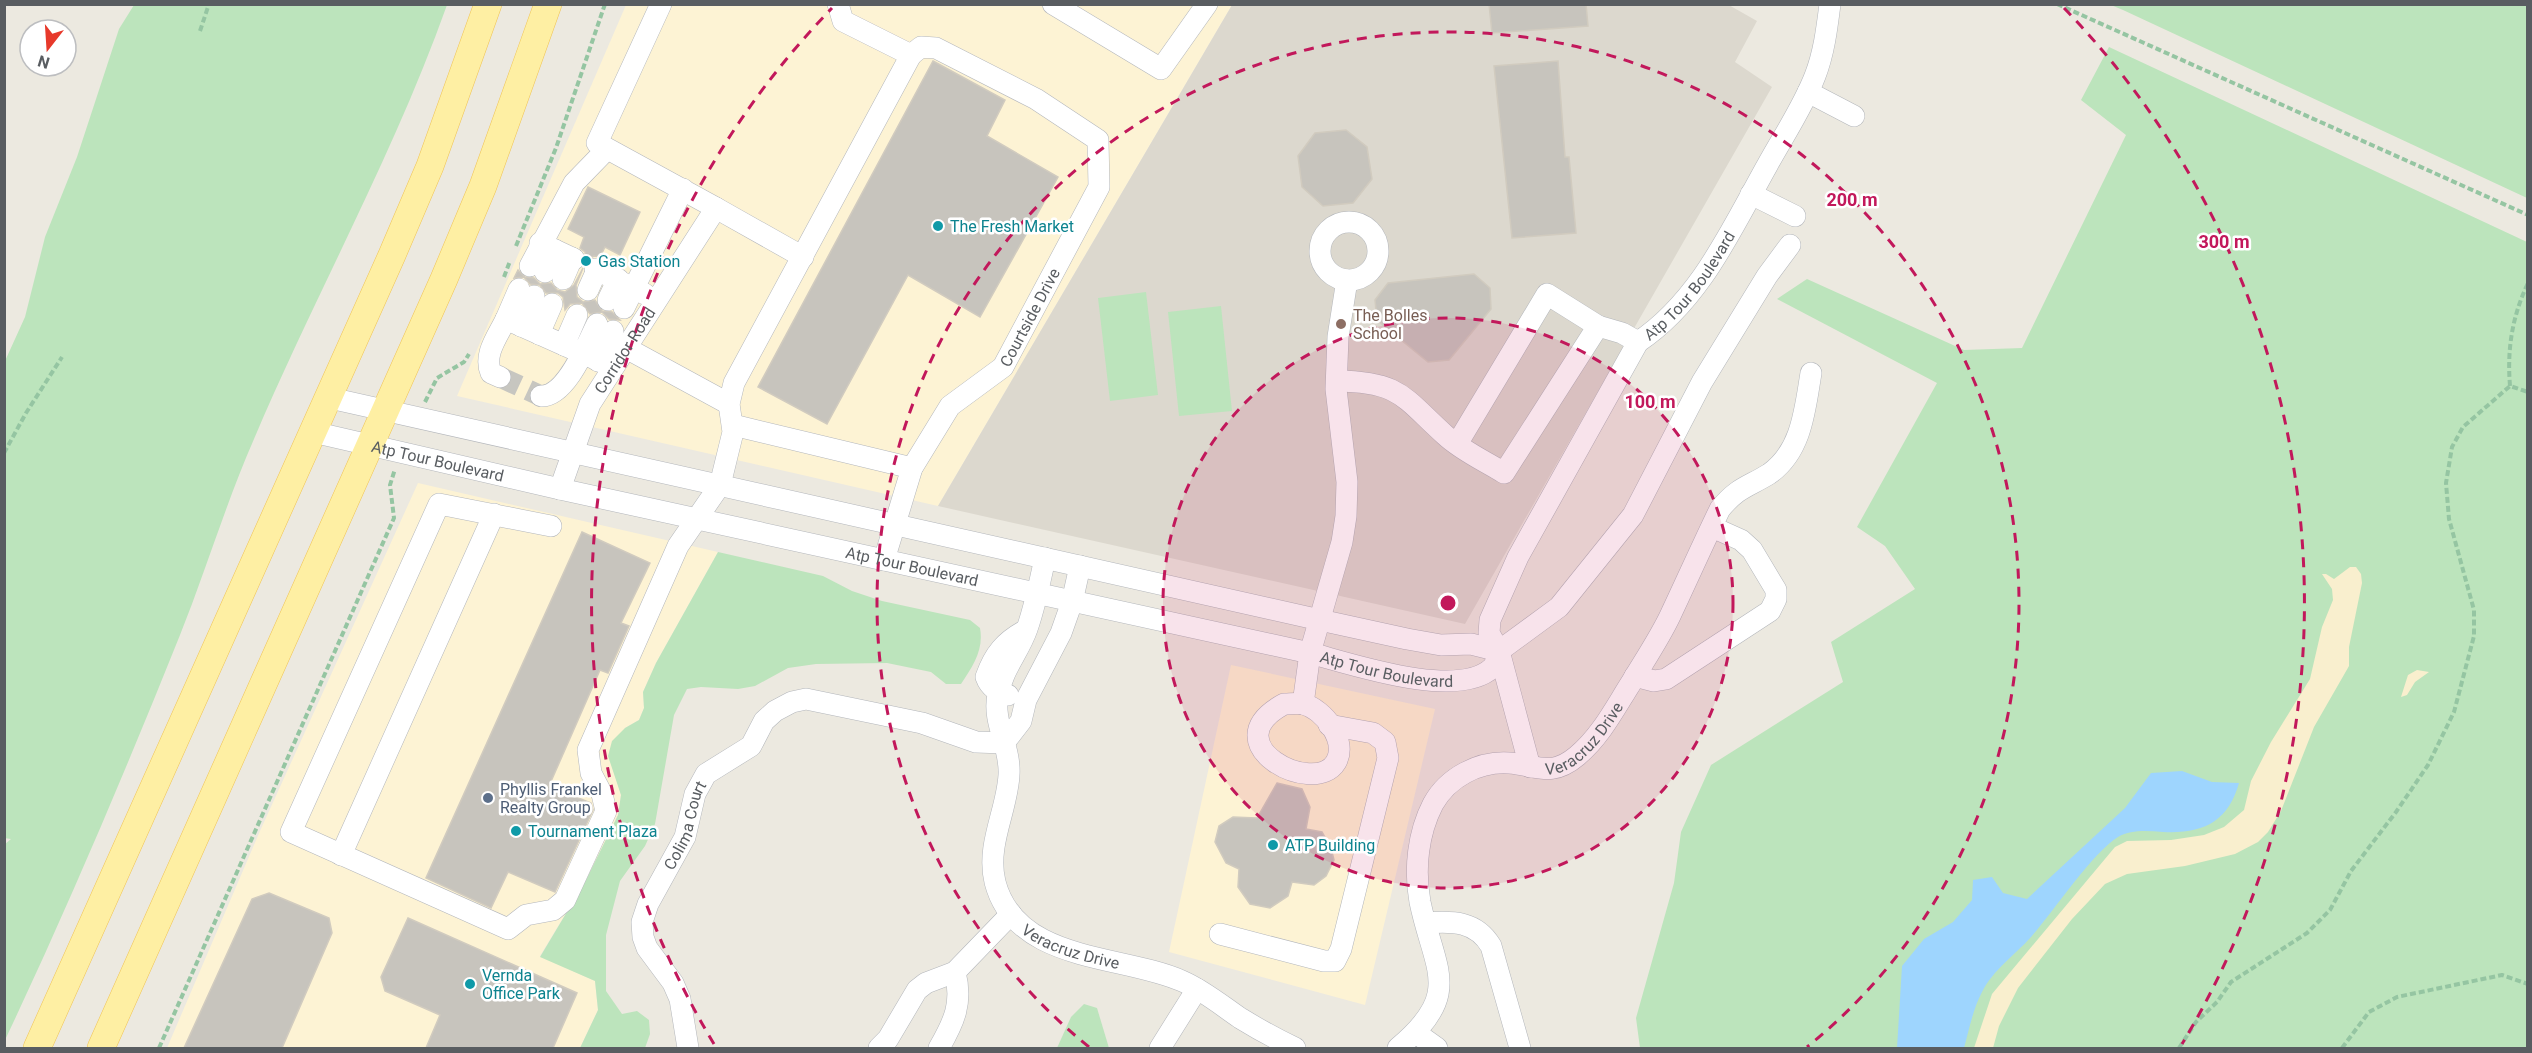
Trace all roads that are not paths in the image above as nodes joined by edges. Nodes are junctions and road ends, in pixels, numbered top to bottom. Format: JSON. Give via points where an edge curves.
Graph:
{"nodes":[{"id":1,"x":488,"y":4,"type":"edge"},
{"id":2,"x":548,"y":4,"type":"edge"},
{"id":3,"x":661,"y":4,"type":"edge"},
{"id":4,"x":838,"y":4,"type":"edge"},
{"id":5,"x":1053,"y":4,"type":"edge"},
{"id":6,"x":1207,"y":4,"type":"edge"},
{"id":7,"x":1830,"y":4,"type":"edge"},
{"id":8,"x":911,"y":55,"type":"junction"},
{"id":9,"x":1809,"y":92,"type":"junction"},
{"id":10,"x":1854,"y":116,"type":"dead end"},
{"id":11,"x":607,"y":149,"type":"junction"},
{"id":12,"x":683,"y":189,"type":"junction"},
{"id":13,"x":1751,"y":194,"type":"junction"},
{"id":14,"x":713,"y":213,"type":"junction"},
{"id":15,"x":1795,"y":216,"type":"dead end"},
{"id":16,"x":1790,"y":245,"type":"dead end"},
{"id":17,"x":560,"y":253,"type":"junction"},
{"id":18,"x":803,"y":257,"type":"junction"},
{"id":19,"x":1347,"y":280,"type":"dead end"},
{"id":20,"x":626,"y":283,"type":"junction"},
{"id":21,"x":588,"y":290,"type":"dead end"},
{"id":22,"x":658,"y":302,"type":"junction"},
{"id":23,"x":616,"y":304,"type":"dead end"},
{"id":24,"x":522,"y":326,"type":"junction"},
{"id":25,"x":1598,"y":326,"type":"junction"},
{"id":26,"x":1638,"y":342,"type":"junction"},
{"id":27,"x":628,"y":349,"type":"junction"},
{"id":28,"x":590,"y":357,"type":"junction"},
{"id":29,"x":1810,"y":373,"type":"dead end"},
{"id":30,"x":500,"y":377,"type":"tunnel mouth"},
{"id":31,"x":1337,"y":381,"type":"junction"},
{"id":32,"x":541,"y":396,"type":"dead end"},
{"id":33,"x":330,"y":398,"type":"junction"},
{"id":34,"x":729,"y":404,"type":"junction"},
{"id":35,"x":386,"y":411,"type":"junction"},
{"id":36,"x":733,"y":425,"type":"junction"},
{"id":37,"x":313,"y":432,"type":"junction"},
{"id":38,"x":1457,"y":444,"type":"junction"},
{"id":39,"x":370,"y":445,"type":"junction"},
{"id":40,"x":572,"y":452,"type":"junction"},
{"id":41,"x":912,"y":468,"type":"junction"},
{"id":42,"x":720,"y":485,"type":"junction"},
{"id":43,"x":560,"y":489,"type":"junction"},
{"id":44,"x":494,"y":514,"type":"junction"},
{"id":45,"x":698,"y":519,"type":"junction"},
{"id":46,"x":894,"y":524,"type":"junction"},
{"id":47,"x":550,"y":526,"type":"dead end"},
{"id":48,"x":1712,"y":526,"type":"junction"},
{"id":49,"x":1045,"y":558,"type":"junction"},
{"id":50,"x":884,"y":560,"type":"junction"},
{"id":51,"x":1080,"y":566,"type":"junction"},
{"id":52,"x":1037,"y":594,"type":"junction"},
{"id":53,"x":1072,"y":602,"type":"junction"},
{"id":54,"x":1320,"y":621,"type":"junction"},
{"id":55,"x":1027,"y":630,"type":"junction"},
{"id":56,"x":1499,"y":651,"type":"junction"},
{"id":57,"x":1016,"y":653,"type":"junction"},
{"id":58,"x":1311,"y":653,"type":"junction"},
{"id":59,"x":1044,"y":667,"type":"junction"},
{"id":60,"x":1635,"y":676,"type":"junction"},
{"id":61,"x":998,"y":692,"type":"junction"},
{"id":62,"x":1026,"y":700,"type":"junction"},
{"id":63,"x":1304,"y":704,"type":"junction"},
{"id":64,"x":1329,"y":724,"type":"junction"},
{"id":65,"x":1004,"y":743,"type":"junction"},
{"id":66,"x":1530,"y":767,"type":"junction"},
{"id":67,"x":341,"y":855,"type":"junction"},
{"id":68,"x":1011,"y":914,"type":"junction"},
{"id":69,"x":1426,"y":923,"type":"junction"},
{"id":70,"x":1220,"y":934,"type":"dead end"},
{"id":71,"x":955,"y":972,"type":"junction"},
{"id":72,"x":1197,"y":989,"type":"junction"},
{"id":73,"x":1416,"y":1033,"type":"junction"},
{"id":74,"x":37,"y":1048,"type":"edge"},
{"id":75,"x":101,"y":1048,"type":"edge"},
{"id":76,"x":688,"y":1048,"type":"edge"},
{"id":77,"x":879,"y":1048,"type":"edge"},
{"id":78,"x":939,"y":1048,"type":"edge"},
{"id":79,"x":1161,"y":1048,"type":"edge"},
{"id":80,"x":1295,"y":1048,"type":"edge"},
{"id":81,"x":1398,"y":1048,"type":"edge"},
{"id":82,"x":1437,"y":1048,"type":"edge"},
{"id":83,"x":1520,"y":1048,"type":"edge"}],
"edges":[{"from":1,"to":33,"type":"main road","via":[[430,165]]},
{"from":2,"to":35,"type":"main road","via":[[483,186]]},
{"from":3,"to":11,"type":"street","via":[[597,143]]},
{"from":4,"to":8,"type":"street","via":[[843,21]]},
{"from":5,"to":6,"type":"street","via":[[1161,69]]},
{"from":7,"to":9,"type":"street","name":"Atp Tour Boulevard","via":[[1823,51]]},
{"from":8,"to":18,"type":"street"},
{"from":8,"to":41,"type":"street","name":"Courtside Drive","via":[[921,47],[936,48],[1036,99],[1098,140],[1100,187],[1003,367],[950,406]]},
{"from":9,"to":10,"type":"street"},
{"from":9,"to":13,"type":"street","name":"Atp Tour Boulevard"},
{"from":11,"to":12,"type":"street"},
{"from":11,"to":17,"type":"street","via":[[574,183]]},
{"from":12,"to":14,"type":"street"},
{"from":12,"to":20,"type":"street"},
{"from":13,"to":15,"type":"street"},
{"from":13,"to":26,"type":"street","name":"Atp Tour Boulevard","via":[[1706,271],[1676,312]]},
{"from":14,"to":18,"type":"street"},
{"from":14,"to":22,"type":"street","name":"Corridor Road"},
{"from":16,"to":56,"type":"street","via":[[1702,382],[1633,515],[1559,607]]},
{"from":17,"to":17,"type":"street","via":[[537,269]]},
{"from":18,"to":34,"type":"street","via":[[734,383]]},
{"from":19,"to":31,"type":"street","via":[[1338,337]]},
{"from":20,"to":21,"type":"street","via":[[596,269]]},
{"from":20,"to":22,"type":"street"},
{"from":20,"to":23,"type":"street"},
{"from":22,"to":27,"type":"street","name":"Corridor Road"},
{"from":24,"to":24,"type":"street","via":[[527,292]]},
{"from":24,"to":28,"type":"street"},
{"from":24,"to":30,"type":"street","via":[[488,354],[491,373]]},
{"from":25,"to":26,"type":"street"},
{"from":25,"to":38,"type":"street","via":[[1504,473]]},
{"from":25,"to":38,"type":"street","via":[[1547,294]]},
{"from":26,"to":56,"type":"street","name":"Atp Tour Boulevard","via":[[1513,568],[1490,620],[1489,633]]},
{"from":27,"to":28,"type":"street","name":"Corridor Road"},
{"from":27,"to":34,"type":"street"},
{"from":28,"to":28,"type":"street","via":[[596,324]]},
{"from":28,"to":32,"type":"street","via":[[559,390]]},
{"from":28,"to":40,"type":"street","name":"Corridor Road","via":[[590,404]]},
{"from":29,"to":48,"type":"street","name":"Veracruz Drive","via":[[1796,442],[1785,460],[1769,474],[1731,495]]},
{"from":31,"to":38,"type":"street","via":[[1363,381],[1404,395]]},
{"from":31,"to":54,"type":"street","via":[[1347,516]]},
{"from":33,"to":35,"type":"street","name":"Atp Tour Boulevard"},
{"from":33,"to":37,"type":"main road"},
{"from":34,"to":36,"type":"street"},
{"from":35,"to":39,"type":"main road"},
{"from":35,"to":40,"type":"street","name":"Atp Tour Boulevard"},
{"from":36,"to":41,"type":"street"},
{"from":36,"to":42,"type":"street"},
{"from":37,"to":39,"type":"street","name":"Atp Tour Boulevard"},
{"from":37,"to":74,"type":"main road"},
{"from":39,"to":43,"type":"street","name":"Atp Tour Boulevard"},
{"from":39,"to":75,"type":"main road"},
{"from":40,"to":42,"type":"street","name":"Atp Tour Boulevard"},
{"from":40,"to":43,"type":"street","name":"Corridor Road"},
{"from":41,"to":46,"type":"street","name":"Courtside Drive"},
{"from":42,"to":45,"type":"street"},
{"from":42,"to":46,"type":"street","name":"Atp Tour Boulevard"},
{"from":43,"to":45,"type":"street","name":"Atp Tour Boulevard"},
{"from":44,"to":47,"type":"street"},
{"from":44,"to":67,"type":"street"},
{"from":44,"to":67,"type":"street","via":[[449,504],[440,504],[436,509],[291,832]]},
{"from":45,"to":50,"type":"street","name":"Atp Tour Boulevard"},
{"from":45,"to":67,"type":"street","via":[[678,546],[588,750],[591,773],[606,811],[566,900],[553,910],[526,915],[508,929]]},
{"from":46,"to":49,"type":"street","name":"Atp Tour Boulevard"},
{"from":46,"to":50,"type":"street","name":"Courtside Drive"},
{"from":48,"to":60,"type":"street","name":"Veracruz Drive","via":[[1669,618]]},
{"from":48,"to":60,"type":"street","via":[[1752,550],[1776,590],[1776,600],[1770,611],[1666,679],[1654,681]]},
{"from":49,"to":51,"type":"street","name":"Atp Tour Boulevard"},
{"from":49,"to":52,"type":"street","name":"Veracruz Drive"},
{"from":50,"to":52,"type":"street","name":"Atp Tour Boulevard"},
{"from":51,"to":53,"type":"street"},
{"from":51,"to":54,"type":"street","name":"Atp Tour Boulevard"},
{"from":52,"to":53,"type":"street","name":"Atp Tour Boulevard"},
{"from":52,"to":55,"type":"street","name":"Veracruz Drive"},
{"from":53,"to":58,"type":"street","name":"Atp Tour Boulevard"},
{"from":53,"to":59,"type":"street"},
{"from":54,"to":56,"type":"street","name":"Atp Tour Boulevard","via":[[1441,645],[1471,644]]},
{"from":54,"to":58,"type":"street"},
{"from":55,"to":57,"type":"street","name":"Veracruz Drive"},
{"from":55,"to":61,"type":"street","via":[[1009,639],[990,665],[988,684]]},
{"from":56,"to":58,"type":"street","name":"Atp Tour Boulevard","via":[[1494,667],[1483,675],[1433,681]]},
{"from":56,"to":66,"type":"street"},
{"from":57,"to":59,"type":"street"},
{"from":57,"to":61,"type":"street","name":"Veracruz Drive"},
{"from":58,"to":63,"type":"street"},
{"from":59,"to":62,"type":"street"},
{"from":60,"to":66,"type":"street","name":"Veracruz Drive","via":[[1608,721],[1579,754],[1552,769]]},
{"from":61,"to":62,"type":"street"},
{"from":61,"to":65,"type":"street","name":"Veracruz Drive","via":[[995,710]]},
{"from":62,"to":65,"type":"street","via":[[1021,721]]},
{"from":63,"to":64,"type":"street"},
{"from":63,"to":64,"type":"street","via":[[1284,704],[1267,713],[1258,740],[1265,755],[1283,768],[1310,774],[1326,771],[1335,763],[1338,746],[1336,733]]},
{"from":64,"to":70,"type":"street","via":[[1373,733],[1385,742],[1388,758],[1335,961]]},
{"from":65,"to":68,"type":"street","name":"Veracruz Drive","via":[[1009,773],[992,862],[1001,899]]},
{"from":65,"to":76,"type":"street","name":"Colima Court","via":[[976,742],[922,723],[806,699],[775,711],[764,721],[751,746],[706,774],[695,794],[684,837],[642,922],[646,948],[673,983],[680,999]]},
{"from":66,"to":69,"type":"street","name":"Veracruz Drive","via":[[1496,762],[1478,766],[1459,776],[1434,802],[1418,860],[1417,881]]},
{"from":68,"to":71,"type":"street"},
{"from":68,"to":72,"type":"street","name":"Veracruz Drive","via":[[1038,935],[1071,951],[1158,971]]},
{"from":69,"to":73,"type":"street","name":"Veracruz Drive","via":[[1440,980],[1433,1008]]},
{"from":69,"to":83,"type":"street","via":[[1463,924],[1485,935]]},
{"from":71,"to":77,"type":"street","via":[[916,990]]},
{"from":71,"to":78,"type":"street","via":[[959,1005]]},
{"from":72,"to":79,"type":"street"},
{"from":72,"to":80,"type":"street","name":"Veracruz Drive"},
{"from":73,"to":81,"type":"street","name":"Veracruz Drive"},
{"from":73,"to":82,"type":"street"}]}
